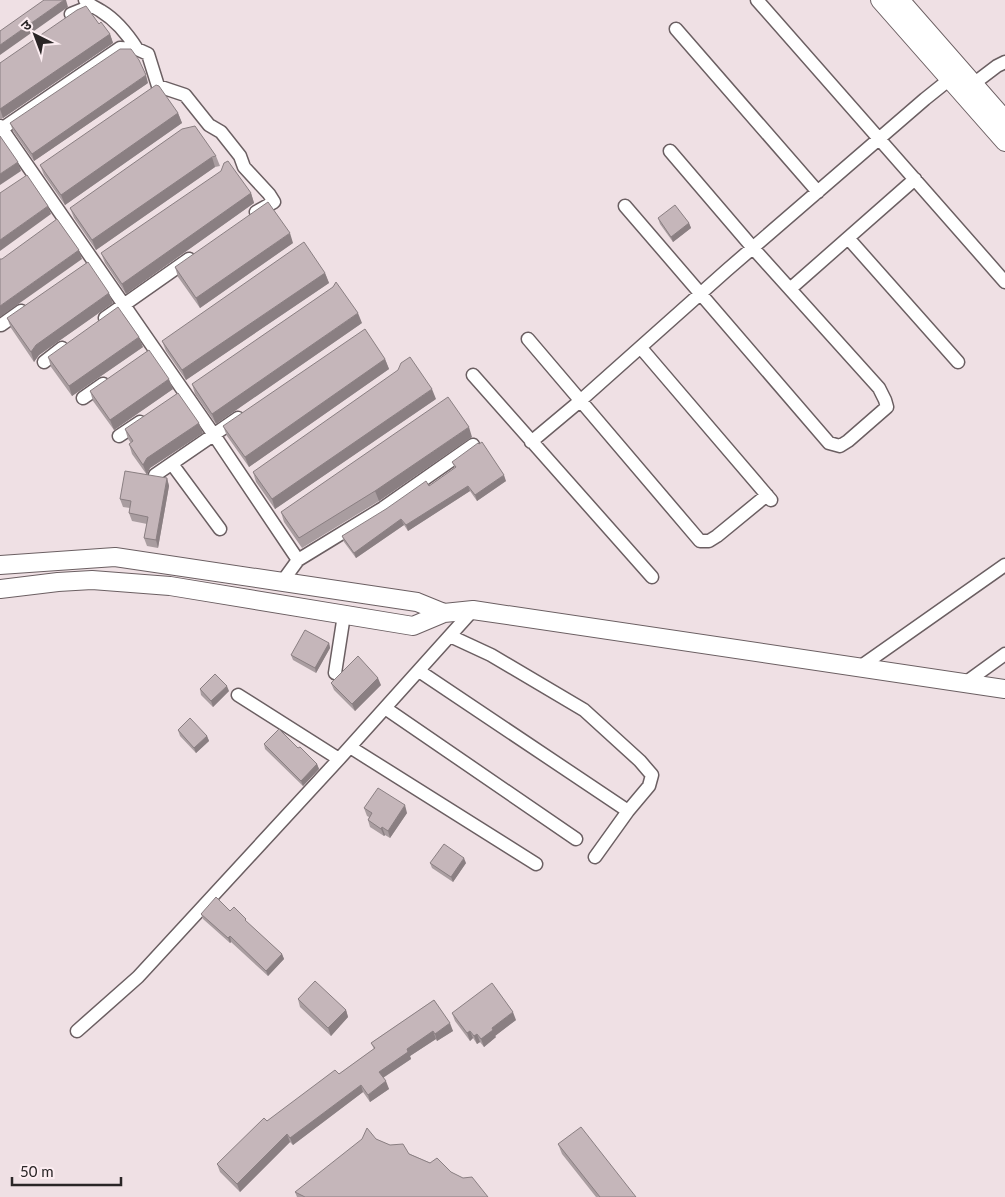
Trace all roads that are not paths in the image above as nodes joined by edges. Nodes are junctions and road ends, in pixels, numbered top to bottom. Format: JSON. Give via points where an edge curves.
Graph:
{"nodes":[{"id":1,"x":757,"y":0,"type":"edge"},
{"id":2,"x":880,"y":0,"type":"edge"},
{"id":3,"x":900,"y":0,"type":"edge"},
{"id":4,"x":88,"y":3,"type":"edge"},
{"id":5,"x":61,"y":22,"type":"edge"},
{"id":6,"x":676,"y":29,"type":"dead end"},
{"id":7,"x":137,"y":49,"type":"junction"},
{"id":8,"x":1005,"y":62,"type":"edge"},
{"id":9,"x":955,"y":75,"type":"junction"},
{"id":10,"x":968,"y":88,"type":"junction"},
{"id":11,"x":1005,"y":120,"type":"edge"},
{"id":12,"x":209,"y":125,"type":"junction"},
{"id":13,"x":1,"y":128,"type":"edge"},
{"id":14,"x":191,"y":129,"type":"edge"},
{"id":15,"x":880,"y":139,"type":"junction"},
{"id":16,"x":1005,"y":142,"type":"edge"},
{"id":17,"x":670,"y":151,"type":"dead end"},
{"id":18,"x":915,"y":179,"type":"junction"},
{"id":19,"x":818,"y":192,"type":"junction"},
{"id":20,"x":625,"y":206,"type":"dead end"},
{"id":21,"x":244,"y":220,"type":"edge"},
{"id":22,"x":848,"y":238,"type":"junction"},
{"id":23,"x":753,"y":248,"type":"junction"},
{"id":24,"x":196,"y":254,"type":"edge"},
{"id":25,"x":1005,"y":282,"type":"edge"},
{"id":26,"x":790,"y":289,"type":"junction"},
{"id":27,"x":700,"y":295,"type":"junction"},
{"id":28,"x":32,"y":304,"type":"edge"},
{"id":29,"x":124,"y":304,"type":"junction"},
{"id":30,"x":1,"y":325,"type":"edge"},
{"id":31,"x":92,"y":327,"type":"edge"},
{"id":32,"x":528,"y":338,"type":"dead end"},
{"id":33,"x":76,"y":339,"type":"edge"},
{"id":34,"x":641,"y":348,"type":"junction"},
{"id":35,"x":44,"y":362,"type":"dead end"},
{"id":36,"x":958,"y":362,"type":"dead end"},
{"id":37,"x":473,"y":375,"type":"dead end"},
{"id":38,"x":115,"y":376,"type":"edge"},
{"id":39,"x":83,"y":398,"type":"dead end"},
{"id":40,"x":580,"y":401,"type":"junction"},
{"id":41,"x":245,"y":413,"type":"edge"},
{"id":42,"x":152,"y":414,"type":"edge"},
{"id":43,"x":214,"y":435,"type":"junction"},
{"id":44,"x":119,"y":436,"type":"dead end"},
{"id":45,"x":531,"y":442,"type":"junction"},
{"id":46,"x":474,"y":445,"type":"edge"},
{"id":47,"x":172,"y":464,"type":"junction"},
{"id":48,"x":155,"y":475,"type":"edge"},
{"id":49,"x":220,"y":529,"type":"dead end"},
{"id":50,"x":298,"y":560,"type":"junction"},
{"id":51,"x":0,"y":565,"type":"edge"},
{"id":52,"x":1005,"y":565,"type":"edge"},
{"id":53,"x":652,"y":577,"type":"dead end"},
{"id":54,"x":282,"y":582,"type":"junction"},
{"id":55,"x":0,"y":589,"type":"edge"},
{"id":56,"x":473,"y":610,"type":"junction"},
{"id":57,"x":444,"y":613,"type":"junction"},
{"id":58,"x":344,"y":615,"type":"junction"},
{"id":59,"x":450,"y":636,"type":"junction"},
{"id":60,"x":1005,"y":654,"type":"edge"},
{"id":61,"x":860,"y":668,"type":"junction"},
{"id":62,"x":419,"y":671,"type":"junction"},
{"id":63,"x":335,"y":673,"type":"dead end"},
{"id":64,"x":965,"y":683,"type":"junction"},
{"id":65,"x":1005,"y":689,"type":"edge"},
{"id":66,"x":238,"y":694,"type":"dead end"},
{"id":67,"x":385,"y":708,"type":"junction"},
{"id":68,"x":350,"y":747,"type":"junction"},
{"id":69,"x":339,"y":760,"type":"junction"},
{"id":70,"x":628,"y":811,"type":"junction"},
{"id":71,"x":576,"y":839,"type":"dead end"},
{"id":72,"x":595,"y":857,"type":"dead end"},
{"id":73,"x":536,"y":864,"type":"dead end"},
{"id":74,"x":77,"y":1031,"type":"dead end"}],
"edges":[{"from":1,"to":15,"type":"street"},
{"from":2,"to":9,"type":"street"},
{"from":3,"to":9,"type":"street"},
{"from":4,"to":5,"type":"street"},
{"from":4,"to":7,"type":"street","via":[[128,35]]},
{"from":6,"to":19,"type":"street"},
{"from":7,"to":12,"type":"street","via":[[148,54],[154,88],[185,95]]},
{"from":7,"to":13,"type":"street","via":[[120,48]]},
{"from":8,"to":10,"type":"street"},
{"from":9,"to":10,"type":"street"},
{"from":9,"to":15,"type":"street"},
{"from":10,"to":11,"type":"street"},
{"from":10,"to":16,"type":"street"},
{"from":12,"to":14,"type":"street"},
{"from":12,"to":21,"type":"street","via":[[220,132],[274,202]]},
{"from":13,"to":29,"type":"street"},
{"from":15,"to":18,"type":"street"},
{"from":15,"to":19,"type":"street"},
{"from":17,"to":23,"type":"street"},
{"from":18,"to":22,"type":"street"},
{"from":18,"to":25,"type":"street"},
{"from":19,"to":23,"type":"street"},
{"from":20,"to":27,"type":"street"},
{"from":22,"to":26,"type":"street"},
{"from":22,"to":36,"type":"street"},
{"from":23,"to":26,"type":"street"},
{"from":23,"to":27,"type":"street"},
{"from":24,"to":29,"type":"street"},
{"from":26,"to":27,"type":"street","via":[[879,388],[885,400],[886,407],[840,446],[829,443]]},
{"from":27,"to":34,"type":"street"},
{"from":28,"to":30,"type":"street"},
{"from":29,"to":31,"type":"street"},
{"from":29,"to":43,"type":"street"},
{"from":32,"to":40,"type":"street"},
{"from":33,"to":35,"type":"street"},
{"from":34,"to":40,"type":"street"},
{"from":34,"to":40,"type":"street","via":[[769,498],[710,541],[700,541]]},
{"from":37,"to":45,"type":"street"},
{"from":38,"to":39,"type":"street"},
{"from":40,"to":45,"type":"street"},
{"from":41,"to":43,"type":"street"},
{"from":42,"to":44,"type":"street"},
{"from":43,"to":47,"type":"street"},
{"from":43,"to":50,"type":"street","via":[[277,518]]},
{"from":45,"to":53,"type":"street"},
{"from":46,"to":50,"type":"street","via":[[383,508]]},
{"from":47,"to":48,"type":"street"},
{"from":47,"to":49,"type":"street"},
{"from":50,"to":54,"type":"street"},
{"from":51,"to":54,"type":"street","via":[[115,558]]},
{"from":52,"to":61,"type":"street"},
{"from":54,"to":57,"type":"street","via":[[417,602]]},
{"from":55,"to":58,"type":"street","via":[[92,580],[170,586]]},
{"from":56,"to":57,"type":"street"},
{"from":56,"to":59,"type":"street"},
{"from":56,"to":61,"type":"street"},
{"from":57,"to":58,"type":"street","via":[[413,626]]},
{"from":58,"to":63,"type":"street"},
{"from":59,"to":62,"type":"street"},
{"from":59,"to":70,"type":"street","via":[[490,655],[584,710],[640,761],[652,775],[649,786]]},
{"from":60,"to":64,"type":"street"},
{"from":61,"to":64,"type":"street"},
{"from":62,"to":67,"type":"street"},
{"from":62,"to":70,"type":"street"},
{"from":64,"to":65,"type":"street"},
{"from":66,"to":69,"type":"street"},
{"from":67,"to":68,"type":"street"},
{"from":67,"to":71,"type":"street"},
{"from":68,"to":69,"type":"street"},
{"from":68,"to":73,"type":"street"},
{"from":69,"to":74,"type":"street","via":[[138,978]]},
{"from":70,"to":72,"type":"street"}]}
